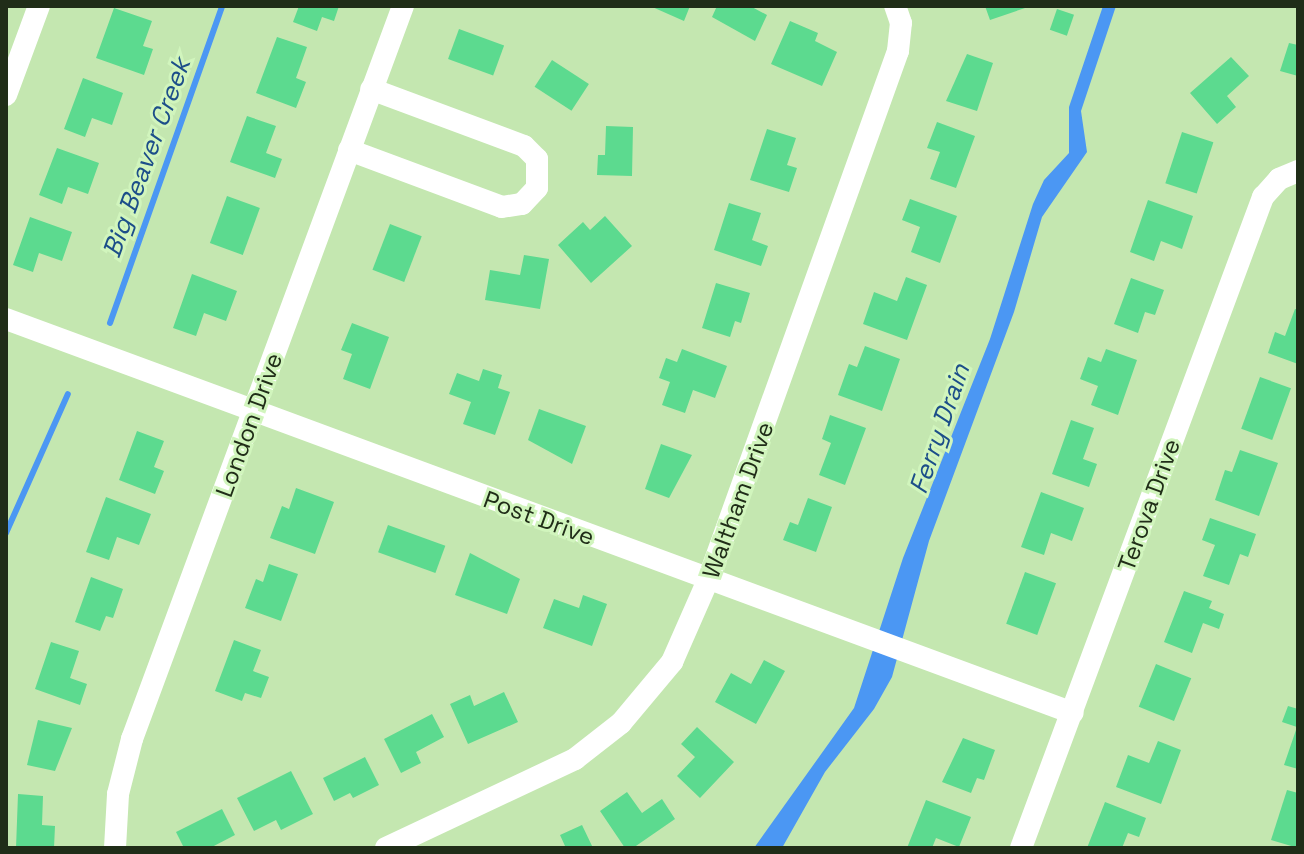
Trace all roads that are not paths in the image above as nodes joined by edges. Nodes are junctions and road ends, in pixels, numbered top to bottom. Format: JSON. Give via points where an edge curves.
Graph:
{"nodes":[{"id":1,"x":39,"y":6,"type":"edge"},
{"id":2,"x":403,"y":6,"type":"edge"},
{"id":3,"x":896,"y":7,"type":"edge"},
{"id":4,"x":371,"y":89,"type":"junction"},
{"id":5,"x":6,"y":95,"type":"edge"},
{"id":6,"x":349,"y":150,"type":"junction"},
{"id":7,"x":1295,"y":172,"type":"edge"},
{"id":8,"x":6,"y":319,"type":"edge"},
{"id":9,"x":253,"y":412,"type":"junction"},
{"id":10,"x":708,"y":580,"type":"junction"},
{"id":11,"x":1073,"y":713,"type":"junction"},
{"id":12,"x":115,"y":848,"type":"edge"},
{"id":13,"x":386,"y":848,"type":"edge"},
{"id":14,"x":1021,"y":848,"type":"edge"}],
"edges":[{"from":1,"to":5,"type":"street"},
{"from":2,"to":4,"type":"street","name":"London Drive"},
{"from":3,"to":10,"type":"street","name":"Waltham Drive","via":[[901,23],[898,51]]},
{"from":4,"to":6,"type":"street","name":"London Drive"},
{"from":4,"to":6,"type":"street","via":[[524,146],[537,159],[537,188],[522,204],[502,207]]},
{"from":6,"to":9,"type":"street","name":"London Drive"},
{"from":7,"to":11,"type":"street","name":"Terova Drive","via":[[1263,197]]},
{"from":8,"to":9,"type":"street","name":"Post Drive"},
{"from":9,"to":10,"type":"street","name":"Post Drive"},
{"from":9,"to":12,"type":"street","name":"London Drive","via":[[127,754]]},
{"from":10,"to":11,"type":"street","name":"Post Drive"},
{"from":10,"to":13,"type":"street","name":"Waltham Drive","via":[[672,662],[612,731],[554,770]]},
{"from":11,"to":14,"type":"street","name":"Terova Drive"}]}
